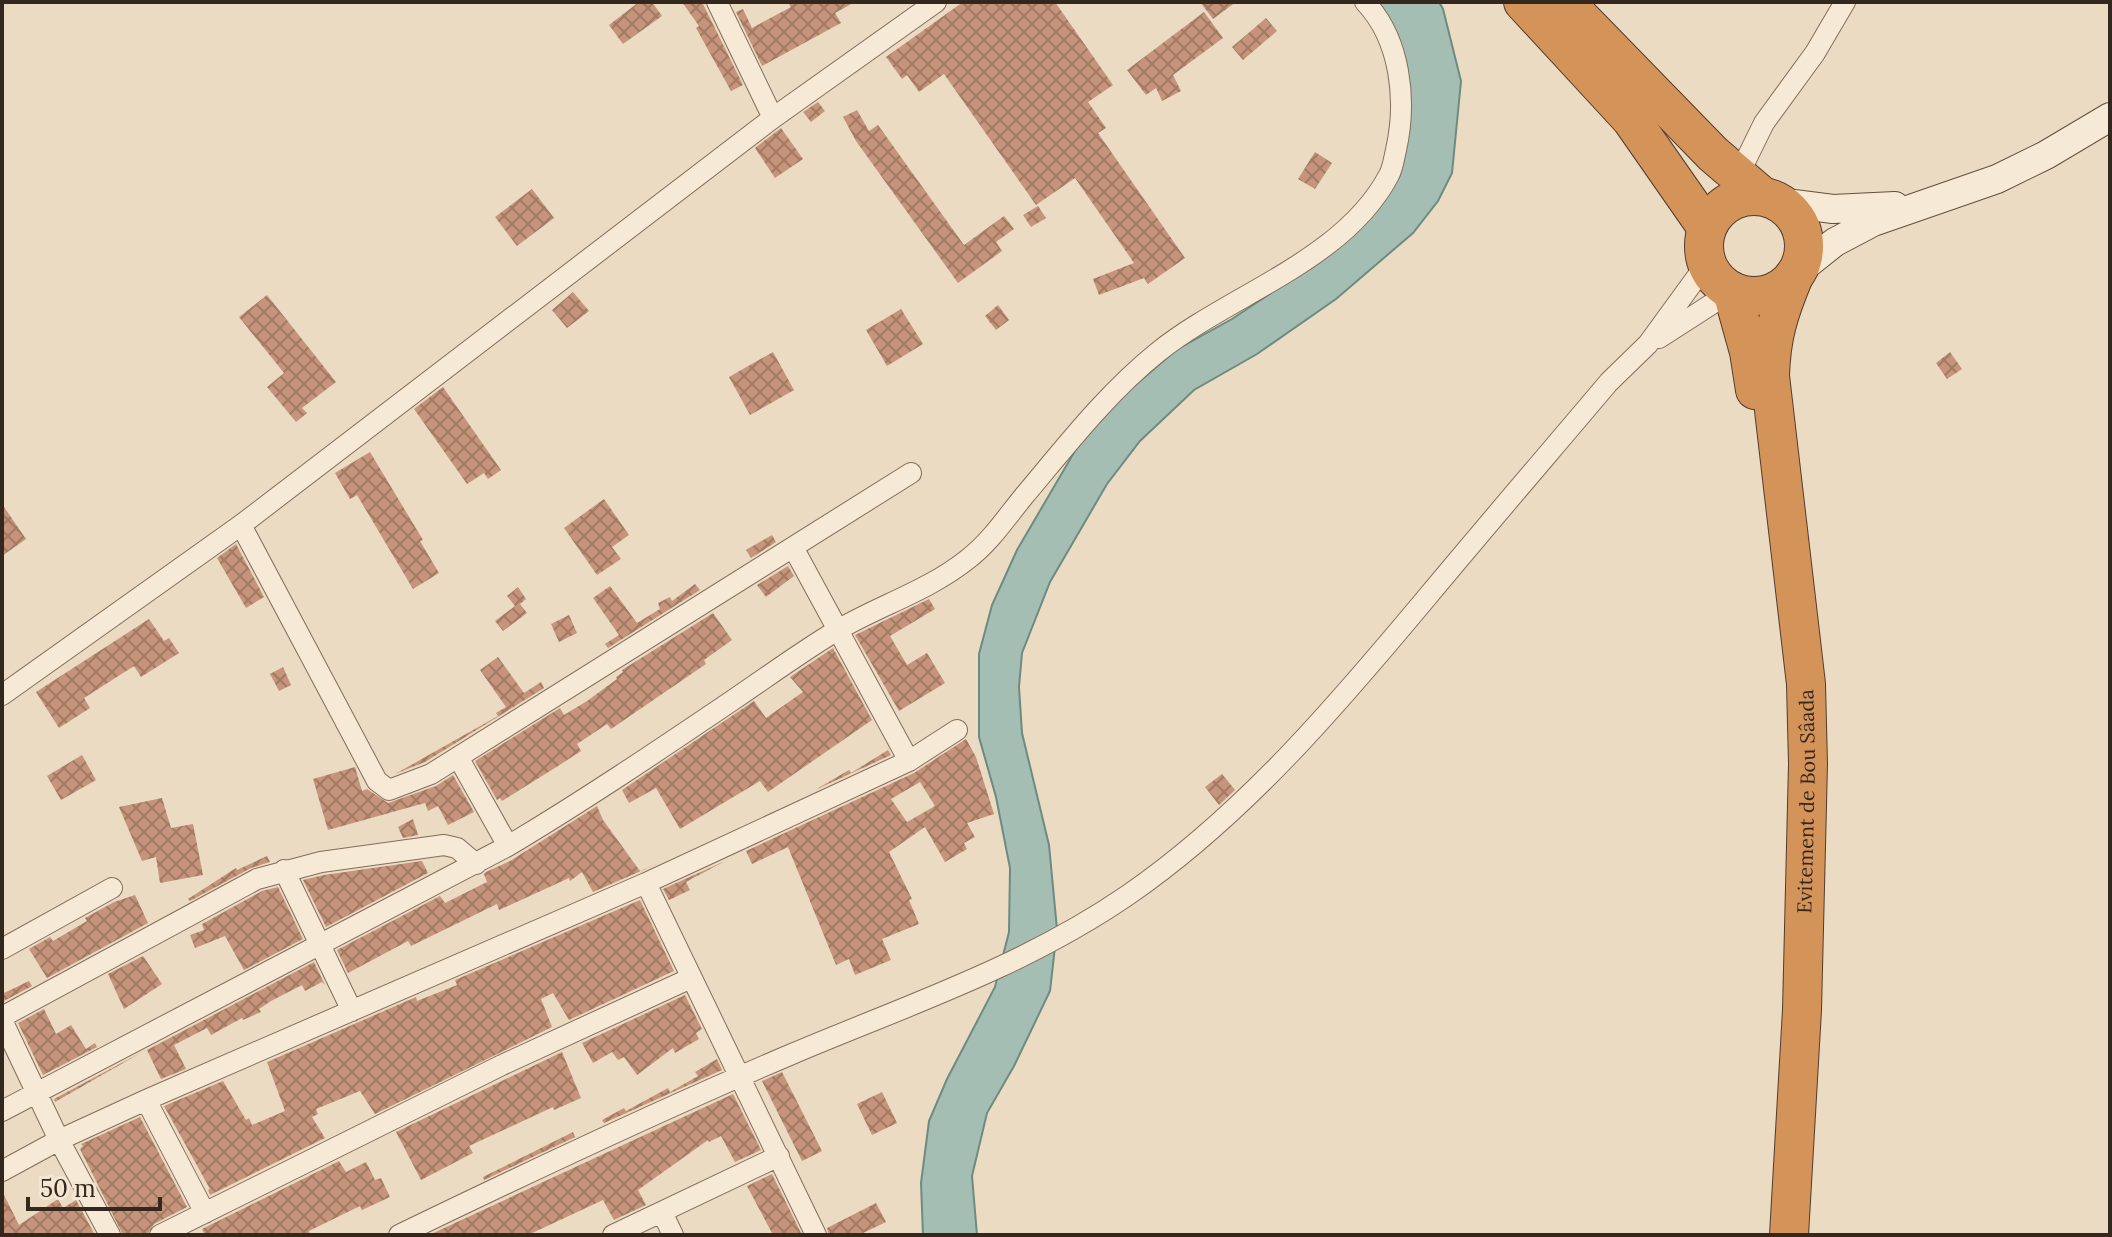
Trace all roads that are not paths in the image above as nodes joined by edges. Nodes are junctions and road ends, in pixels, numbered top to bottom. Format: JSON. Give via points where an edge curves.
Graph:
{"nodes":[{"id":1,"x":717,"y":2,"type":"edge"},
{"id":2,"x":936,"y":2,"type":"edge"},
{"id":3,"x":1365,"y":2,"type":"edge"},
{"id":4,"x":1523,"y":2,"type":"edge"},
{"id":5,"x":1565,"y":2,"type":"edge"},
{"id":6,"x":1845,"y":2,"type":"edge"},
{"id":7,"x":2110,"y":117,"type":"edge"},
{"id":8,"x":773,"y":118,"type":"junction"},
{"id":9,"x":1760,"y":191,"type":"junction"},
{"id":10,"x":1915,"y":205,"type":"junction"},
{"id":11,"x":1707,"y":246,"type":"junction"},
{"id":12,"x":1795,"y":275,"type":"junction"},
{"id":13,"x":1732,"y":291,"type":"junction"},
{"id":14,"x":1648,"y":344,"type":"junction"},
{"id":15,"x":911,"y":473,"type":"dead end"},
{"id":16,"x":241,"y":525,"type":"junction"},
{"id":17,"x":794,"y":549,"type":"junction"},
{"id":18,"x":837,"y":630,"type":"junction"},
{"id":19,"x":2,"y":695,"type":"edge"},
{"id":20,"x":957,"y":730,"type":"dead end"},
{"id":21,"x":458,"y":757,"type":"junction"},
{"id":22,"x":909,"y":761,"type":"junction"},
{"id":23,"x":508,"y":846,"type":"junction"},
{"id":24,"x":476,"y":864,"type":"junction"},
{"id":25,"x":284,"y":870,"type":"junction"},
{"id":26,"x":646,"y":883,"type":"junction"},
{"id":27,"x":112,"y":888,"type":"dead end"},
{"id":28,"x":320,"y":942,"type":"junction"},
{"id":29,"x":2,"y":949,"type":"edge"},
{"id":30,"x":691,"y":978,"type":"junction"},
{"id":31,"x":352,"y":1011,"type":"junction"},
{"id":32,"x":2,"y":1018,"type":"edge"},
{"id":33,"x":740,"y":1076,"type":"junction"},
{"id":34,"x":37,"y":1093,"type":"junction"},
{"id":35,"x":146,"y":1100,"type":"junction"},
{"id":36,"x":2,"y":1111,"type":"edge"},
{"id":37,"x":59,"y":1140,"type":"junction"},
{"id":38,"x":779,"y":1156,"type":"junction"},
{"id":39,"x":2,"y":1171,"type":"edge"},
{"id":40,"x":662,"y":1212,"type":"junction"},
{"id":41,"x":205,"y":1213,"type":"junction"},
{"id":42,"x":402,"y":1234,"type":"edge"},
{"id":43,"x":110,"y":1235,"type":"edge"},
{"id":44,"x":160,"y":1235,"type":"edge"},
{"id":45,"x":613,"y":1235,"type":"edge"},
{"id":46,"x":673,"y":1235,"type":"edge"},
{"id":47,"x":816,"y":1235,"type":"edge"},
{"id":48,"x":1768,"y":1235,"type":"edge"},
{"id":49,"x":1789,"y":1235,"type":"edge"}],
"edges":[{"from":1,"to":8,"type":"street"},
{"from":2,"to":8,"type":"street"},
{"from":3,"to":18,"type":"street","via":[[1391,41],[1402,110],[1390,173],[1366,208],[1332,242],[1205,319],[1128,376],[991,539],[968,559],[923,589]]},
{"from":4,"to":11,"type":"highway","via":[[1631,119]]},
{"from":5,"to":9,"type":"highway","via":[[1713,154]]},
{"from":6,"to":9,"type":"street","via":[[1764,123]]},
{"from":7,"to":10,"type":"main road","via":[[1997,179]]},
{"from":8,"to":16,"type":"street"},
{"from":9,"to":10,"type":"main road","via":[[1833,209]]},
{"from":9,"to":11,"type":"highway","via":[[1729,202],[1716,214]]},
{"from":9,"to":12,"type":"highway","via":[[1791,212],[1800,226],[1803,258]]},
{"from":10,"to":12,"type":"main road","via":[[1835,242]]},
{"from":11,"to":13,"type":"highway","via":[[1717,280]]},
{"from":11,"to":14,"type":"street"},
{"from":12,"to":13,"type":"highway","via":[[1764,295]]},
{"from":12,"to":49,"type":"highway","name":"Evitement de Bou Sâada","via":[[1771,340],[1770,376],[1806,684],[1808,764]]},
{"from":13,"to":14,"type":"street"},
{"from":13,"to":48,"type":"highway","name":"Evitement de Bou Sâada","via":[[1749,352],[1762,435],[1787,676],[1788,849]]},
{"from":14,"to":33,"type":"street","via":[[1609,382],[1371,664],[1190,849],[1076,929],[990,974]]},
{"from":15,"to":17,"type":"street"},
{"from":16,"to":19,"type":"street"},
{"from":16,"to":21,"type":"street","via":[[382,786],[402,787]]},
{"from":17,"to":18,"type":"street"},
{"from":17,"to":21,"type":"street"},
{"from":18,"to":22,"type":"street"},
{"from":18,"to":23,"type":"street"},
{"from":20,"to":22,"type":"street"},
{"from":21,"to":23,"type":"street"},
{"from":22,"to":26,"type":"street"},
{"from":23,"to":24,"type":"street"},
{"from":24,"to":25,"type":"street","via":[[457,848],[444,845]]},
{"from":24,"to":28,"type":"street"},
{"from":25,"to":28,"type":"street"},
{"from":25,"to":32,"type":"street","via":[[257,879]]},
{"from":26,"to":30,"type":"street"},
{"from":26,"to":31,"type":"street"},
{"from":27,"to":29,"type":"street"},
{"from":28,"to":31,"type":"street"},
{"from":28,"to":34,"type":"street"},
{"from":30,"to":33,"type":"street"},
{"from":30,"to":41,"type":"street"},
{"from":31,"to":35,"type":"street"},
{"from":32,"to":34,"type":"street"},
{"from":33,"to":38,"type":"street"},
{"from":33,"to":42,"type":"street"},
{"from":34,"to":36,"type":"street"},
{"from":34,"to":37,"type":"street"},
{"from":35,"to":37,"type":"street"},
{"from":35,"to":41,"type":"street"},
{"from":37,"to":39,"type":"street"},
{"from":37,"to":43,"type":"street"},
{"from":38,"to":40,"type":"street"},
{"from":38,"to":47,"type":"street"},
{"from":40,"to":45,"type":"street"},
{"from":40,"to":46,"type":"street"},
{"from":41,"to":44,"type":"street"}]}
